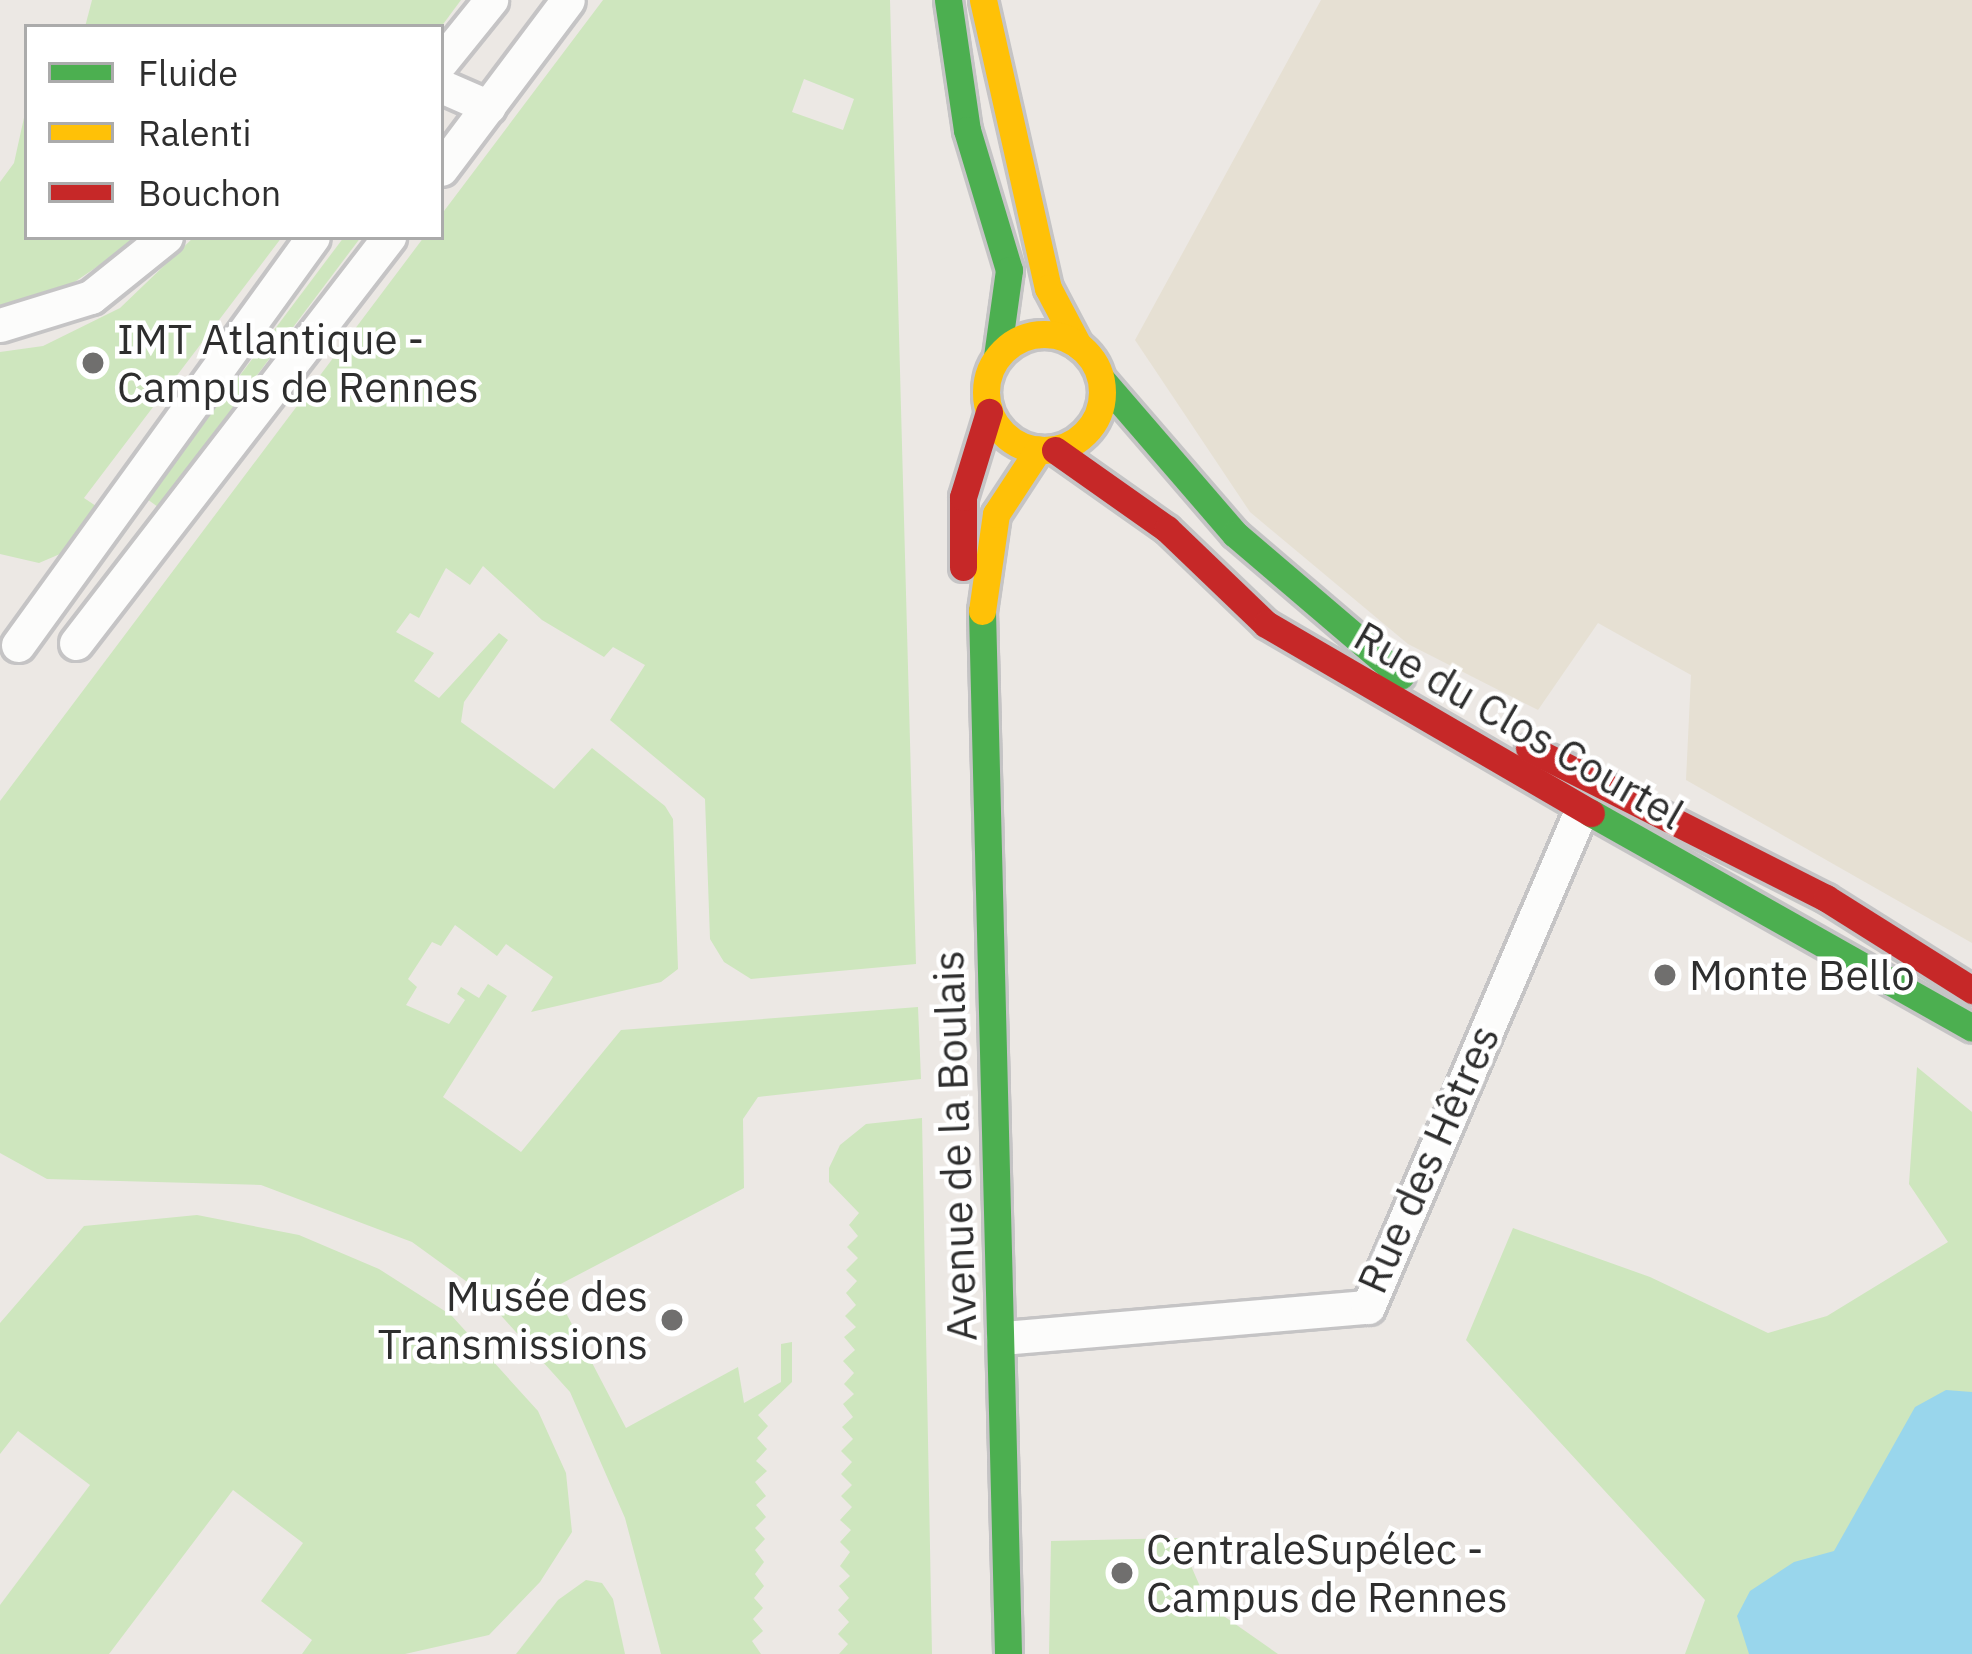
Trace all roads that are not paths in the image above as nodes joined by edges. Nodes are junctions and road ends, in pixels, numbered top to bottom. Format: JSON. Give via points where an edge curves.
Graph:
{"nodes":[{"id":1,"x":491,"y":0,"type":"edge"},
{"id":2,"x":568,"y":0,"type":"edge"},
{"id":3,"x":948,"y":0,"type":"edge"},
{"id":4,"x":983,"y":0,"type":"edge"},
{"id":5,"x":444,"y":58,"type":"edge"},
{"id":6,"x":444,"y":87,"type":"edge"},
{"id":7,"x":489,"y":107,"type":"junction"},
{"id":8,"x":444,"y":165,"type":"edge"},
{"id":9,"x":162,"y":240,"type":"edge"},
{"id":10,"x":311,"y":240,"type":"edge"},
{"id":11,"x":387,"y":240,"type":"edge"},
{"id":12,"x":0,"y":325,"type":"edge"},
{"id":13,"x":1078,"y":345,"type":"junction"},
{"id":14,"x":997,"y":357,"type":"junction"},
{"id":15,"x":1102,"y":380,"type":"junction"},
{"id":16,"x":988,"y":412,"type":"junction"},
{"id":17,"x":1047,"y":450,"type":"junction"},
{"id":18,"x":979,"y":636,"type":"junction"},
{"id":19,"x":76,"y":643,"type":"dead end"},
{"id":20,"x":18,"y":645,"type":"dead end"},
{"id":21,"x":1580,"y":813,"type":"junction"},
{"id":22,"x":1972,"y":990,"type":"edge"},
{"id":23,"x":1972,"y":1028,"type":"edge"},
{"id":24,"x":1003,"y":1338,"type":"junction"},
{"id":25,"x":1008,"y":1654,"type":"edge"}],
"edges":[{"from":1,"to":5,"type":"street"},
{"from":2,"to":7,"type":"street"},
{"from":3,"to":14,"type":"main road","via":[[967,130],[1009,270]]},
{"from":4,"to":13,"type":"main road","via":[[1048,288]]},
{"from":6,"to":7,"type":"street"},
{"from":7,"to":8,"type":"street"},
{"from":9,"to":12,"type":"street","via":[[91,297]]},
{"from":10,"to":20,"type":"street"},
{"from":11,"to":19,"type":"street"},
{"from":13,"to":14,"type":"main road","via":[[1036,334]]},
{"from":13,"to":15,"type":"main road"},
{"from":14,"to":16,"type":"main road","via":[[988,374]]},
{"from":15,"to":17,"type":"main road","via":[[1098,417]]},
{"from":15,"to":22,"type":"main road","name":"Rue du Clos Courtel","via":[[1235,534],[1387,667],[1826,898]]},
{"from":16,"to":17,"type":"main road","via":[[1008,439]]},
{"from":16,"to":18,"type":"main road","name":"Avenue de la Boulais","via":[[963,497],[963,568]]},
{"from":17,"to":18,"type":"main road","name":"Avenue de la Boulais","via":[[996,514]]},
{"from":17,"to":21,"type":"main road","name":"Rue du Clos Courtel","via":[[1167,529],[1266,624]]},
{"from":18,"to":24,"type":"main road","name":"Avenue de la Boulais"},
{"from":21,"to":23,"type":"main road","name":"Rue du Clos Courtel"},
{"from":21,"to":24,"type":"street","name":"Rue des Hêtres","via":[[1369,1307]]},
{"from":24,"to":25,"type":"main road","name":"Avenue de la Boulais"}]}
